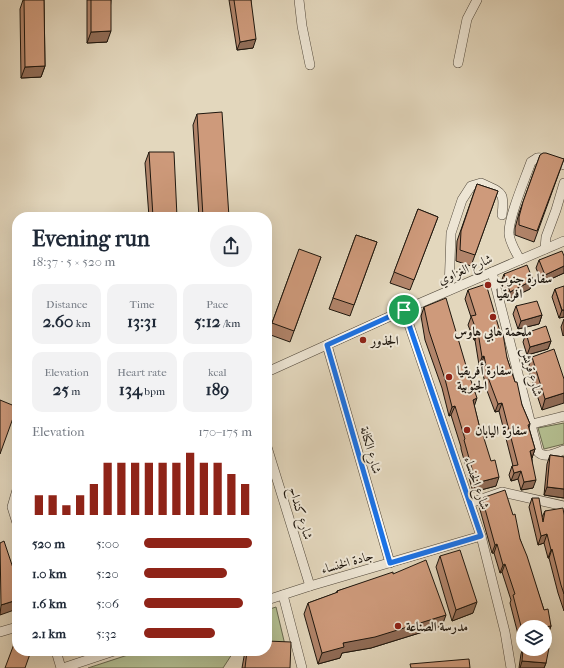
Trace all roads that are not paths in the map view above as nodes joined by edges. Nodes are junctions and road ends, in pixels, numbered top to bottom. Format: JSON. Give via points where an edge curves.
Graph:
{"nodes":[{"id":1,"x":300,"y":0,"type":"edge"},
{"id":2,"x":478,"y":0,"type":"edge"},
{"id":3,"x":458,"y":63,"type":"dead end"},
{"id":4,"x":310,"y":65,"type":"dead end"},
{"id":5,"x":564,"y":165,"type":"edge"},
{"id":6,"x":564,"y":183,"type":"edge"},
{"id":7,"x":502,"y":215,"type":"dead end"},
{"id":8,"x":564,"y":241,"type":"edge"},
{"id":9,"x":545,"y":249,"type":"junction"},
{"id":10,"x":520,"y":260,"type":"junction"},
{"id":11,"x":492,"y":272,"type":"junction"},
{"id":12,"x":449,"y":290,"type":"junction"},
{"id":13,"x":404,"y":310,"type":"junction"},
{"id":14,"x":327,"y":345,"type":"junction"},
{"id":15,"x":272,"y":370,"type":"edge"},
{"id":16,"x":564,"y":416,"type":"edge"},
{"id":17,"x":532,"y":424,"type":"junction"},
{"id":18,"x":564,"y":450,"type":"edge"},
{"id":19,"x":272,"y":463,"type":"edge"},
{"id":20,"x":470,"y":504,"type":"junction"},
{"id":21,"x":564,"y":506,"type":"edge"},
{"id":22,"x":481,"y":536,"type":"junction"},
{"id":23,"x":390,"y":563,"type":"junction"},
{"id":24,"x":310,"y":586,"type":"junction"},
{"id":25,"x":284,"y":595,"type":"junction"},
{"id":26,"x":272,"y":599,"type":"edge"},
{"id":27,"x":12,"y":628,"type":"edge"},
{"id":28,"x":0,"y":632,"type":"edge"},
{"id":29,"x":58,"y":656,"type":"edge"},
{"id":30,"x":99,"y":656,"type":"edge"},
{"id":31,"x":62,"y":668,"type":"edge"},
{"id":32,"x":302,"y":668,"type":"edge"},
{"id":33,"x":511,"y":668,"type":"edge"}],
"edges":[{"from":1,"to":4,"type":"street"},
{"from":2,"to":3,"type":"street","via":[[467,19]]},
{"from":5,"to":10,"type":"street","via":[[536,158],[531,162],[511,218],[509,233]]},
{"from":6,"to":9,"type":"street","via":[[546,237]]},
{"from":7,"to":12,"type":"street","via":[[504,200],[499,192],[481,183],[471,186],[462,200],[451,233]]},
{"from":8,"to":9,"type":"street","name":"شارع الغزاوي"},
{"from":9,"to":10,"type":"street","name":"شارع الغزاوي"},
{"from":10,"to":11,"type":"street","name":"شارع الغزاوي"},
{"from":11,"to":12,"type":"street","name":"شارع الغزاوي"},
{"from":11,"to":17,"type":"street","name":"شارع قريش"},
{"from":12,"to":13,"type":"street","name":"شارع الغزاوي"},
{"from":13,"to":14,"type":"street","name":"شارع الغزاوي"},
{"from":13,"to":20,"type":"street","name":"شارع الخنساء"},
{"from":14,"to":15,"type":"street","name":"شارع الغزاوي"},
{"from":14,"to":23,"type":"street","name":"شارع الكنانة"},
{"from":16,"to":17,"type":"street"},
{"from":17,"to":18,"type":"street","name":"شارع قريش","via":[[538,452],[541,455]]},
{"from":19,"to":24,"type":"street","name":"شارع كنداح"},
{"from":20,"to":21,"type":"street","via":[[502,492]]},
{"from":20,"to":22,"type":"street","name":"شارع الخنساء"},
{"from":22,"to":23,"type":"street","name":"جادة الخنساء"},
{"from":22,"to":33,"type":"street","name":"شارع الخنساء","via":[[505,632]]},
{"from":23,"to":24,"type":"street","name":"جادة الخنساء"},
{"from":24,"to":25,"type":"street","name":"جادة الخنساء"},
{"from":25,"to":26,"type":"street","name":"جادة الخنساء"},
{"from":25,"to":32,"type":"street"},
{"from":27,"to":28,"type":"street"},
{"from":29,"to":31,"type":"street"},
{"from":30,"to":31,"type":"street"}]}
